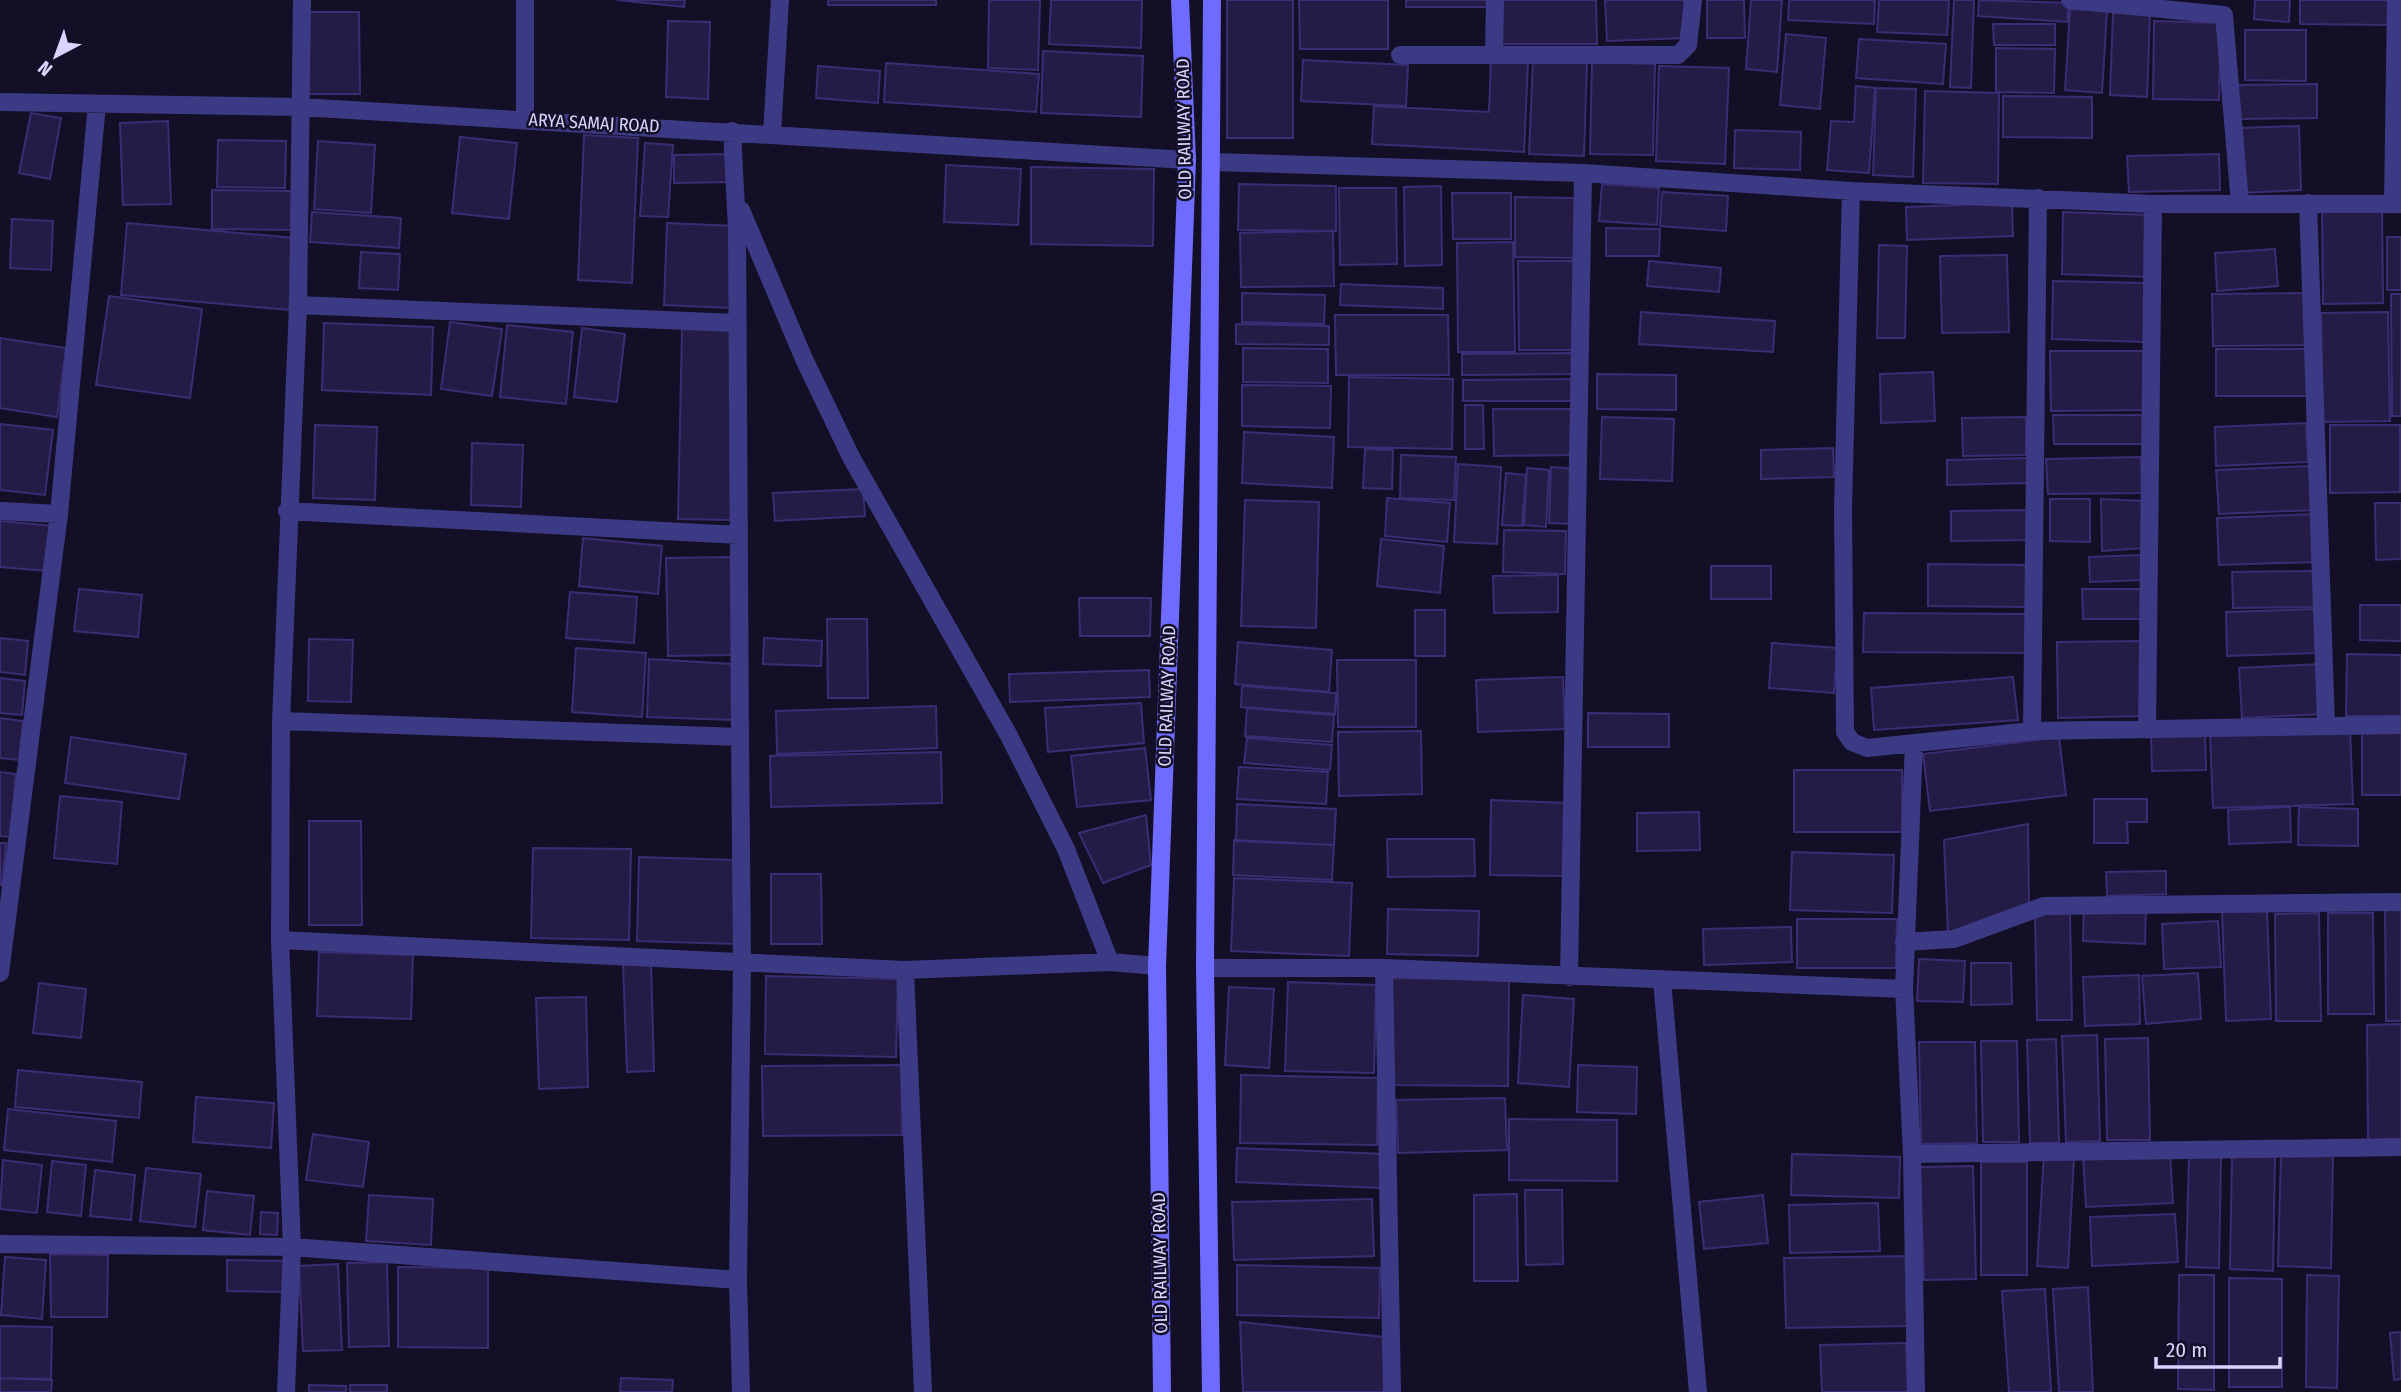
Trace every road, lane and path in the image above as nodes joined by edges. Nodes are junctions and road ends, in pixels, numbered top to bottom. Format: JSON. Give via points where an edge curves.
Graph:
{"nodes":[{"id":1,"x":302,"y":0,"type":"edge"},
{"id":2,"x":525,"y":0,"type":"edge"},
{"id":3,"x":780,"y":0,"type":"edge"},
{"id":4,"x":1180,"y":0,"type":"edge"},
{"id":5,"x":1212,"y":0,"type":"edge"},
{"id":6,"x":1495,"y":0,"type":"edge"},
{"id":7,"x":1693,"y":0,"type":"edge"},
{"id":8,"x":2070,"y":0,"type":"edge"},
{"id":9,"x":2396,"y":0,"type":"edge"},
{"id":10,"x":2224,"y":8,"type":"edge"},
{"id":11,"x":1493,"y":54,"type":"junction"},
{"id":12,"x":1400,"y":55,"type":"dead end"},
{"id":13,"x":0,"y":102,"type":"edge"},
{"id":14,"x":97,"y":104,"type":"junction"},
{"id":15,"x":300,"y":107,"type":"junction"},
{"id":16,"x":525,"y":120,"type":"junction"},
{"id":17,"x":732,"y":131,"type":"junction"},
{"id":18,"x":772,"y":133,"type":"junction"},
{"id":19,"x":1187,"y":160,"type":"junction"},
{"id":20,"x":1213,"y":162,"type":"junction"},
{"id":21,"x":1583,"y":173,"type":"junction"},
{"id":22,"x":1852,"y":191,"type":"junction"},
{"id":23,"x":735,"y":197,"type":"junction"},
{"id":24,"x":2038,"y":198,"type":"junction"},
{"id":25,"x":2153,"y":204,"type":"junction"},
{"id":26,"x":2240,"y":204,"type":"junction"},
{"id":27,"x":2308,"y":204,"type":"junction"},
{"id":28,"x":2397,"y":204,"type":"edge"},
{"id":29,"x":298,"y":305,"type":"junction"},
{"id":30,"x":737,"y":323,"type":"junction"},
{"id":31,"x":0,"y":511,"type":"edge"},
{"id":32,"x":287,"y":511,"type":"junction"},
{"id":33,"x":59,"y":514,"type":"junction"},
{"id":34,"x":739,"y":535,"type":"junction"},
{"id":35,"x":281,"y":721,"type":"junction"},
{"id":36,"x":2326,"y":724,"type":"junction"},
{"id":37,"x":2401,"y":725,"type":"edge"},
{"id":38,"x":2147,"y":730,"type":"junction"},
{"id":39,"x":2032,"y":731,"type":"junction"},
{"id":40,"x":740,"y":737,"type":"junction"},
{"id":41,"x":1914,"y":743,"type":"junction"},
{"id":42,"x":2401,"y":902,"type":"edge"},
{"id":43,"x":280,"y":940,"type":"junction"},
{"id":44,"x":1904,"y":942,"type":"junction"},
{"id":45,"x":1110,"y":962,"type":"junction"},
{"id":46,"x":742,"y":963,"type":"junction"},
{"id":47,"x":1157,"y":966,"type":"junction"},
{"id":48,"x":1205,"y":968,"type":"junction"},
{"id":49,"x":1384,"y":968,"type":"junction"},
{"id":50,"x":905,"y":970,"type":"junction"},
{"id":51,"x":0,"y":972,"type":"edge"},
{"id":52,"x":1569,"y":977,"type":"junction"},
{"id":53,"x":1662,"y":981,"type":"junction"},
{"id":54,"x":1904,"y":989,"type":"junction"},
{"id":55,"x":2401,"y":1147,"type":"edge"},
{"id":56,"x":1912,"y":1154,"type":"junction"},
{"id":57,"x":0,"y":1244,"type":"edge"},
{"id":58,"x":292,"y":1247,"type":"junction"},
{"id":59,"x":738,"y":1280,"type":"junction"},
{"id":60,"x":286,"y":1392,"type":"edge"},
{"id":61,"x":741,"y":1392,"type":"edge"},
{"id":62,"x":923,"y":1392,"type":"edge"},
{"id":63,"x":1162,"y":1392,"type":"edge"},
{"id":64,"x":1211,"y":1392,"type":"edge"},
{"id":65,"x":1392,"y":1392,"type":"edge"},
{"id":66,"x":1698,"y":1392,"type":"edge"},
{"id":67,"x":1916,"y":1392,"type":"edge"}],
"edges":[{"from":1,"to":15,"type":"street"},
{"from":2,"to":16,"type":"street"},
{"from":3,"to":18,"type":"street"},
{"from":4,"to":19,"type":"main road","name":"OLD RAILWAY ROAD"},
{"from":5,"to":20,"type":"main road","name":"OLD RAILWAY ROAD"},
{"from":6,"to":11,"type":"street"},
{"from":7,"to":11,"type":"street","via":[[1688,45],[1678,55]]},
{"from":8,"to":10,"type":"street"},
{"from":9,"to":28,"type":"street"},
{"from":10,"to":26,"type":"street"},
{"from":11,"to":12,"type":"street"},
{"from":13,"to":14,"type":"street","name":"ARYA SAMAJ ROAD"},
{"from":14,"to":15,"type":"street","name":"ARYA SAMAJ ROAD"},
{"from":14,"to":33,"type":"street"},
{"from":15,"to":16,"type":"street","name":"ARYA SAMAJ ROAD"},
{"from":15,"to":29,"type":"street"},
{"from":16,"to":17,"type":"street","name":"ARYA SAMAJ ROAD"},
{"from":17,"to":18,"type":"street","name":"ARYA SAMAJ ROAD"},
{"from":17,"to":23,"type":"street"},
{"from":18,"to":19,"type":"street","name":"ARYA SAMAJ ROAD"},
{"from":19,"to":47,"type":"main road","name":"OLD RAILWAY ROAD"},
{"from":20,"to":21,"type":"street"},
{"from":20,"to":48,"type":"main road","name":"OLD RAILWAY ROAD"},
{"from":21,"to":22,"type":"street"},
{"from":21,"to":52,"type":"street"},
{"from":22,"to":24,"type":"street"},
{"from":22,"to":41,"type":"street","via":[[1843,510],[1846,732],[1867,748]]},
{"from":23,"to":30,"type":"street"},
{"from":23,"to":45,"type":"street","via":[[851,457],[1008,734],[1066,849]]},
{"from":24,"to":25,"type":"street"},
{"from":24,"to":39,"type":"street"},
{"from":25,"to":26,"type":"street"},
{"from":25,"to":38,"type":"street"},
{"from":26,"to":27,"type":"street"},
{"from":27,"to":28,"type":"street"},
{"from":27,"to":36,"type":"street"},
{"from":29,"to":30,"type":"street"},
{"from":29,"to":32,"type":"street"},
{"from":30,"to":34,"type":"street"},
{"from":31,"to":33,"type":"street"},
{"from":32,"to":34,"type":"street"},
{"from":32,"to":35,"type":"street"},
{"from":33,"to":51,"type":"street"},
{"from":34,"to":40,"type":"street"},
{"from":35,"to":40,"type":"street"},
{"from":35,"to":43,"type":"street"},
{"from":36,"to":37,"type":"street"},
{"from":36,"to":38,"type":"street"},
{"from":38,"to":39,"type":"street"},
{"from":39,"to":41,"type":"street"},
{"from":40,"to":46,"type":"street"},
{"from":41,"to":44,"type":"street"},
{"from":42,"to":44,"type":"street","via":[[2056,905],[2021,912],[1954,939]]},
{"from":43,"to":46,"type":"street"},
{"from":43,"to":58,"type":"street"},
{"from":44,"to":54,"type":"street"},
{"from":45,"to":47,"type":"street"},
{"from":45,"to":50,"type":"street"},
{"from":46,"to":50,"type":"street"},
{"from":46,"to":59,"type":"street"},
{"from":47,"to":63,"type":"main road","name":"OLD RAILWAY ROAD"},
{"from":48,"to":49,"type":"street"},
{"from":48,"to":64,"type":"main road","name":"OLD RAILWAY ROAD"},
{"from":49,"to":52,"type":"street"},
{"from":49,"to":65,"type":"street"},
{"from":50,"to":62,"type":"street"},
{"from":52,"to":53,"type":"street"},
{"from":53,"to":54,"type":"street"},
{"from":53,"to":66,"type":"street"},
{"from":54,"to":56,"type":"street"},
{"from":55,"to":56,"type":"street"},
{"from":56,"to":67,"type":"street"},
{"from":57,"to":58,"type":"street"},
{"from":58,"to":59,"type":"street"},
{"from":58,"to":60,"type":"street"},
{"from":59,"to":61,"type":"street"}]}
